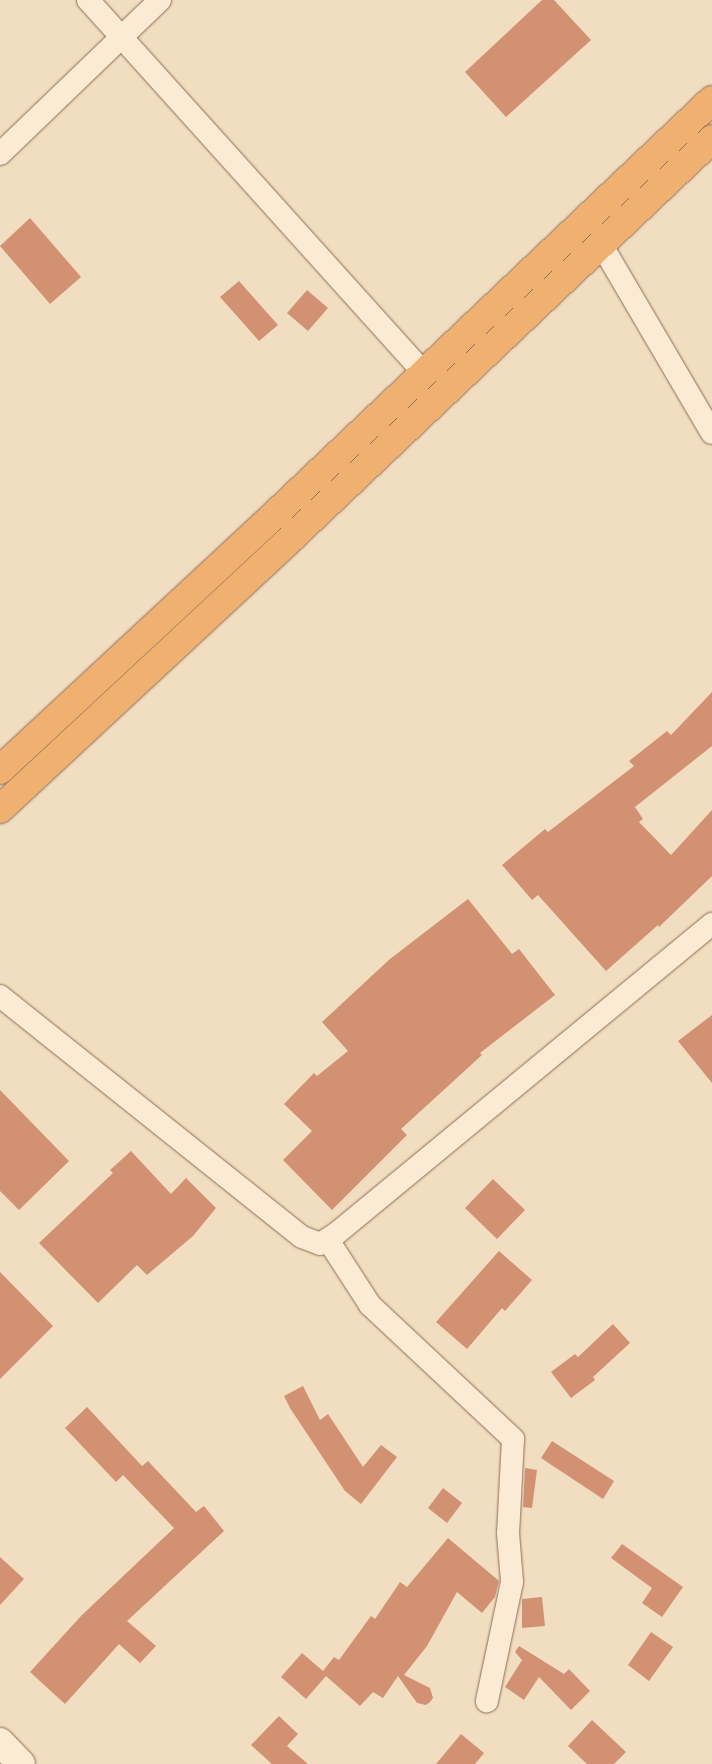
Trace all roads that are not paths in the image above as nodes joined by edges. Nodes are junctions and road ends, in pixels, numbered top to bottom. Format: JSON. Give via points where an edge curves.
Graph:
{"nodes":[{"id":1,"x":88,"y":0,"type":"edge"},
{"id":2,"x":160,"y":0,"type":"edge"},
{"id":3,"x":122,"y":34,"type":"junction"},
{"id":4,"x":712,"y":100,"type":"edge"},
{"id":5,"x":712,"y":139,"type":"edge"},
{"id":6,"x":0,"y":154,"type":"edge"},
{"id":7,"x":601,"y":244,"type":"junction"},
{"id":8,"x":424,"y":373,"type":"junction"},
{"id":9,"x":712,"y":433,"type":"edge"},
{"id":10,"x":0,"y":770,"type":"edge"},
{"id":11,"x":0,"y":809,"type":"edge"},
{"id":12,"x":712,"y":924,"type":"edge"},
{"id":13,"x":0,"y":996,"type":"edge"},
{"id":14,"x":328,"y":1240,"type":"junction"},
{"id":15,"x":487,"y":1701,"type":"dead end"},
{"id":16,"x":0,"y":1742,"type":"edge"},
{"id":17,"x":21,"y":1764,"type":"edge"}],
"edges":[{"from":1,"to":3,"type":"street"},
{"from":2,"to":3,"type":"street"},
{"from":3,"to":6,"type":"street"},
{"from":3,"to":8,"type":"street"},
{"from":4,"to":8,"type":"highway"},
{"from":5,"to":7,"type":"highway"},
{"from":7,"to":9,"type":"street"},
{"from":7,"to":11,"type":"highway"},
{"from":8,"to":10,"type":"highway"},
{"from":12,"to":14,"type":"street"},
{"from":13,"to":14,"type":"street","via":[[302,1237],[312,1244]]},
{"from":14,"to":15,"type":"street","via":[[370,1305],[513,1439],[508,1533],[512,1582]]},
{"from":16,"to":17,"type":"street"}]}
